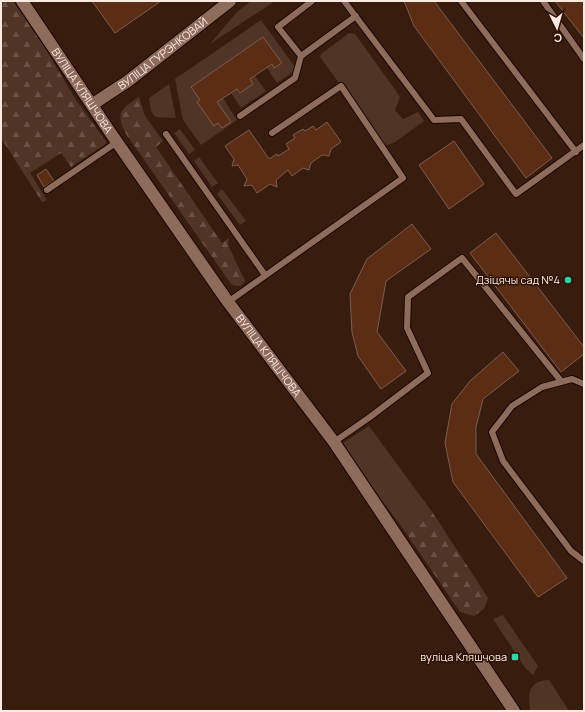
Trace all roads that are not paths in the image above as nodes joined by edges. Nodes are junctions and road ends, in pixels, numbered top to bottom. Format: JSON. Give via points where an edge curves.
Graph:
{"nodes":[{"id":1,"x":22,"y":1,"type":"edge"},
{"id":2,"x":230,"y":1,"type":"edge"},
{"id":3,"x":312,"y":1,"type":"edge"},
{"id":4,"x":344,"y":1,"type":"edge"},
{"id":5,"x":461,"y":1,"type":"edge"},
{"id":6,"x":543,"y":1,"type":"edge"},
{"id":7,"x":356,"y":16,"type":"junction"},
{"id":8,"x":301,"y":56,"type":"junction"},
{"id":9,"x":584,"y":59,"type":"edge"},
{"id":10,"x":93,"y":104,"type":"junction"},
{"id":11,"x":240,"y":116,"type":"dead end"},
{"id":12,"x":272,"y":133,"type":"dead end"},
{"id":13,"x":166,"y":134,"type":"dead end"},
{"id":14,"x":117,"y":142,"type":"junction"},
{"id":15,"x":584,"y":145,"type":"edge"},
{"id":16,"x":576,"y":152,"type":"junction"},
{"id":17,"x":46,"y":190,"type":"dead end"},
{"id":18,"x":265,"y":275,"type":"junction"},
{"id":19,"x":228,"y":302,"type":"junction"},
{"id":20,"x":560,"y":381,"type":"junction"},
{"id":21,"x":584,"y":384,"type":"edge"},
{"id":22,"x":334,"y":442,"type":"junction"},
{"id":23,"x":584,"y":561,"type":"edge"},
{"id":24,"x":514,"y":711,"type":"edge"}],
"edges":[{"from":1,"to":10,"type":"street","name":"ВУЛІЦА КЛЯШЧОВА"},
{"from":2,"to":10,"type":"street","name":"ВУЛІЦА ГУРЭНКОВАЙ","via":[[128,81]]},
{"from":3,"to":8,"type":"lane","via":[[278,27]]},
{"from":4,"to":7,"type":"lane"},
{"from":5,"to":16,"type":"lane"},
{"from":6,"to":9,"type":"lane"},
{"from":7,"to":8,"type":"lane"},
{"from":7,"to":16,"type":"lane","via":[[434,120],[461,119],[516,194]]},
{"from":8,"to":11,"type":"lane","via":[[295,78]]},
{"from":10,"to":14,"type":"street","name":"ВУЛІЦА КЛЯШЧОВА"},
{"from":12,"to":18,"type":"lane","via":[[341,86],[403,178]]},
{"from":13,"to":18,"type":"lane"},
{"from":14,"to":17,"type":"lane"},
{"from":14,"to":19,"type":"street","name":"ВУЛІЦА КЛЯШЧОВА"},
{"from":15,"to":16,"type":"lane"},
{"from":18,"to":19,"type":"lane"},
{"from":19,"to":22,"type":"street","name":"ВУЛІЦА КЛЯШЧОВА"},
{"from":20,"to":21,"type":"lane","via":[[572,379]]},
{"from":20,"to":22,"type":"lane","via":[[462,258],[408,297],[407,328],[428,373]]},
{"from":20,"to":23,"type":"lane","via":[[542,387],[512,406],[492,432],[503,462],[571,551]]},
{"from":22,"to":24,"type":"street","name":"ВУЛІЦА КЛЯШЧОВА"}]}
